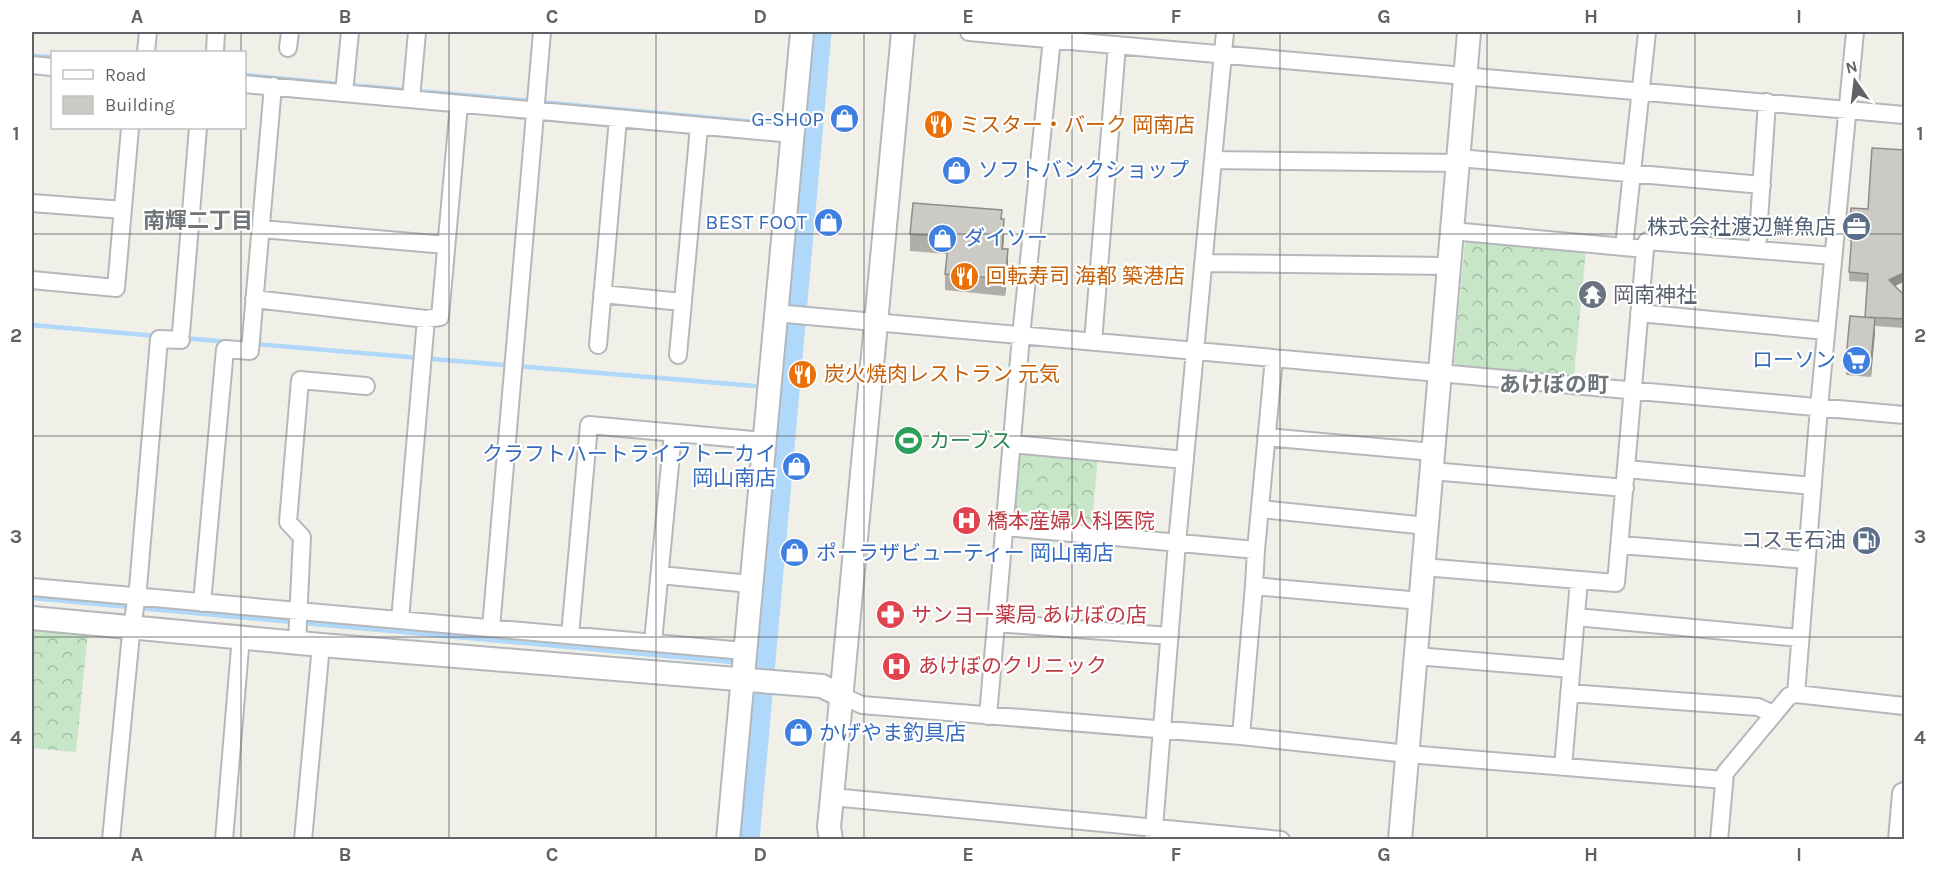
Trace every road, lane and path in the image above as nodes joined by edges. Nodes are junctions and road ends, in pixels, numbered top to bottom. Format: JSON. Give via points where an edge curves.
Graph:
{"nodes":[{"id":1,"x":148,"y":32,"type":"edge"},
{"id":2,"x":216,"y":32,"type":"edge"},
{"id":3,"x":350,"y":32,"type":"edge"},
{"id":4,"x":417,"y":32,"type":"edge"},
{"id":5,"x":542,"y":32,"type":"edge"},
{"id":6,"x":802,"y":32,"type":"edge"},
{"id":7,"x":903,"y":32,"type":"edge"},
{"id":8,"x":969,"y":32,"type":"edge"},
{"id":9,"x":1225,"y":32,"type":"edge"},
{"id":10,"x":1469,"y":32,"type":"edge"},
{"id":11,"x":1647,"y":32,"type":"edge"},
{"id":12,"x":1855,"y":32,"type":"edge"},
{"id":13,"x":1052,"y":39,"type":"junction"},
{"id":14,"x":1118,"y":45,"type":"junction"},
{"id":15,"x":146,"y":51,"type":"edge"},
{"id":16,"x":215,"y":51,"type":"edge"},
{"id":17,"x":1222,"y":54,"type":"junction"},
{"id":18,"x":32,"y":65,"type":"edge"},
{"id":19,"x":51,"y":67,"type":"edge"},
{"id":20,"x":1466,"y":76,"type":"junction"},
{"id":21,"x":246,"y":84,"type":"edge"},
{"id":22,"x":273,"y":87,"type":"junction"},
{"id":23,"x":345,"y":87,"type":"junction"},
{"id":24,"x":1641,"y":92,"type":"junction"},
{"id":25,"x":412,"y":93,"type":"junction"},
{"id":26,"x":1767,"y":102,"type":"junction"},
{"id":27,"x":459,"y":104,"type":"junction"},
{"id":28,"x":536,"y":104,"type":"junction"},
{"id":29,"x":1847,"y":108,"type":"junction"},
{"id":30,"x":1905,"y":115,"type":"edge"},
{"id":31,"x":618,"y":119,"type":"junction"},
{"id":32,"x":699,"y":127,"type":"junction"},
{"id":33,"x":130,"y":129,"type":"edge"},
{"id":34,"x":198,"y":129,"type":"edge"},
{"id":35,"x":792,"y":134,"type":"junction"},
{"id":36,"x":1213,"y":160,"type":"junction"},
{"id":37,"x":1458,"y":160,"type":"junction"},
{"id":38,"x":1632,"y":173,"type":"junction"},
{"id":39,"x":1762,"y":185,"type":"junction"},
{"id":40,"x":32,"y":203,"type":"edge"},
{"id":41,"x":123,"y":210,"type":"junction"},
{"id":42,"x":261,"y":229,"type":"junction"},
{"id":43,"x":1452,"y":231,"type":"junction"},
{"id":44,"x":446,"y":245,"type":"junction"},
{"id":45,"x":1624,"y":247,"type":"junction"},
{"id":46,"x":1645,"y":249,"type":"junction"},
{"id":47,"x":1757,"y":250,"type":"junction"},
{"id":48,"x":1833,"y":256,"type":"junction"},
{"id":49,"x":1204,"y":263,"type":"junction"},
{"id":50,"x":1449,"y":266,"type":"junction"},
{"id":51,"x":32,"y":280,"type":"edge"},
{"id":52,"x":602,"y":294,"type":"junction"},
{"id":53,"x":254,"y":299,"type":"junction"},
{"id":54,"x":682,"y":302,"type":"junction"},
{"id":55,"x":1639,"y":313,"type":"junction"},
{"id":56,"x":787,"y":314,"type":"junction"},
{"id":57,"x":426,"y":319,"type":"junction"},
{"id":58,"x":876,"y":322,"type":"junction"},
{"id":59,"x":1826,"y":331,"type":"junction"},
{"id":60,"x":1021,"y":336,"type":"junction"},
{"id":61,"x":1093,"y":342,"type":"junction"},
{"id":62,"x":598,"y":345,"type":"dead end"},
{"id":63,"x":1196,"y":351,"type":"junction"},
{"id":64,"x":678,"y":355,"type":"dead end"},
{"id":65,"x":1274,"y":358,"type":"junction"},
{"id":66,"x":1440,"y":373,"type":"junction"},
{"id":67,"x":366,"y":386,"type":"dead end"},
{"id":68,"x":1633,"y":390,"type":"junction"},
{"id":69,"x":1819,"y":406,"type":"junction"},
{"id":70,"x":1905,"y":415,"type":"edge"},
{"id":71,"x":674,"y":433,"type":"junction"},
{"id":72,"x":1266,"y":437,"type":"junction"},
{"id":73,"x":764,"y":441,"type":"junction"},
{"id":74,"x":1012,"y":444,"type":"junction"},
{"id":75,"x":1185,"y":460,"type":"junction"},
{"id":76,"x":1433,"y":461,"type":"junction"},
{"id":77,"x":1626,"y":469,"type":"junction"},
{"id":78,"x":1813,"y":486,"type":"junction"},
{"id":79,"x":1625,"y":488,"type":"junction"},
{"id":80,"x":1260,"y":509,"type":"junction"},
{"id":81,"x":1427,"y":526,"type":"junction"},
{"id":82,"x":1005,"y":527,"type":"junction"},
{"id":83,"x":1177,"y":543,"type":"junction"},
{"id":84,"x":1620,"y":545,"type":"junction"},
{"id":85,"x":1256,"y":549,"type":"junction"},
{"id":86,"x":1807,"y":560,"type":"junction"},
{"id":87,"x":1424,"y":567,"type":"junction"},
{"id":88,"x":660,"y":574,"type":"junction"},
{"id":89,"x":1579,"y":580,"type":"junction"},
{"id":90,"x":750,"y":584,"type":"junction"},
{"id":91,"x":1254,"y":586,"type":"junction"},
{"id":92,"x":32,"y":587,"type":"edge"},
{"id":93,"x":1421,"y":601,"type":"junction"},
{"id":94,"x":202,"y":603,"type":"junction"},
{"id":95,"x":135,"y":610,"type":"junction"},
{"id":96,"x":1576,"y":617,"type":"junction"},
{"id":97,"x":32,"y":618,"type":"edge"},
{"id":98,"x":400,"y":620,"type":"junction"},
{"id":99,"x":996,"y":623,"type":"junction"},
{"id":100,"x":299,"y":625,"type":"junction"},
{"id":101,"x":491,"y":628,"type":"junction"},
{"id":102,"x":570,"y":635,"type":"junction"},
{"id":103,"x":241,"y":636,"type":"junction"},
{"id":104,"x":1170,"y":636,"type":"junction"},
{"id":105,"x":1800,"y":638,"type":"junction"},
{"id":106,"x":653,"y":642,"type":"junction"},
{"id":107,"x":321,"y":645,"type":"junction"},
{"id":108,"x":744,"y":651,"type":"junction"},
{"id":109,"x":1416,"y":656,"type":"junction"},
{"id":110,"x":1571,"y":669,"type":"junction"},
{"id":111,"x":753,"y":680,"type":"junction"},
{"id":112,"x":1569,"y":693,"type":"junction"},
{"id":113,"x":1796,"y":694,"type":"junction"},
{"id":114,"x":842,"y":696,"type":"junction"},
{"id":115,"x":1905,"y":705,"type":"edge"},
{"id":116,"x":1773,"y":714,"type":"junction"},
{"id":117,"x":988,"y":716,"type":"junction"},
{"id":118,"x":1163,"y":731,"type":"junction"},
{"id":119,"x":1241,"y":736,"type":"junction"},
{"id":120,"x":1408,"y":754,"type":"junction"},
{"id":121,"x":1563,"y":767,"type":"junction"},
{"id":122,"x":1724,"y":780,"type":"junction"},
{"id":123,"x":1905,"y":794,"type":"edge"},
{"id":124,"x":832,"y":797,"type":"junction"},
{"id":125,"x":1154,"y":833,"type":"edge"},
{"id":126,"x":111,"y":840,"type":"edge"},
{"id":127,"x":224,"y":840,"type":"edge"},
{"id":128,"x":303,"y":840,"type":"edge"},
{"id":129,"x":728,"y":840,"type":"edge"},
{"id":130,"x":831,"y":840,"type":"edge"},
{"id":131,"x":1281,"y":840,"type":"edge"},
{"id":132,"x":1400,"y":840,"type":"edge"},
{"id":133,"x":1719,"y":840,"type":"edge"},
{"id":134,"x":1900,"y":840,"type":"edge"}],
"edges":[{"from":1,"to":15,"type":"street"},
{"from":2,"to":16,"type":"street"},
{"from":3,"to":23,"type":"street"},
{"from":4,"to":25,"type":"street"},
{"from":5,"to":28,"type":"street"},
{"from":6,"to":35,"type":"street"},
{"from":7,"to":58,"type":"street"},
{"from":8,"to":13,"type":"street"},
{"from":9,"to":17,"type":"street"},
{"from":10,"to":20,"type":"street"},
{"from":11,"to":24,"type":"street"},
{"from":12,"to":29,"type":"street"},
{"from":13,"to":14,"type":"street"},
{"from":13,"to":60,"type":"street"},
{"from":14,"to":17,"type":"street"},
{"from":14,"to":61,"type":"street"},
{"from":17,"to":20,"type":"street"},
{"from":17,"to":36,"type":"street"},
{"from":18,"to":19,"type":"street"},
{"from":20,"to":24,"type":"street"},
{"from":20,"to":37,"type":"street"},
{"from":21,"to":22,"type":"street"},
{"from":22,"to":23,"type":"street"},
{"from":22,"to":42,"type":"street"},
{"from":23,"to":25,"type":"street"},
{"from":24,"to":26,"type":"street"},
{"from":24,"to":38,"type":"street"},
{"from":25,"to":27,"type":"street"},
{"from":26,"to":29,"type":"street"},
{"from":26,"to":39,"type":"street"},
{"from":27,"to":28,"type":"street"},
{"from":27,"to":44,"type":"street"},
{"from":28,"to":31,"type":"street"},
{"from":28,"to":101,"type":"street"},
{"from":29,"to":30,"type":"street"},
{"from":29,"to":48,"type":"street"},
{"from":31,"to":32,"type":"street"},
{"from":31,"to":52,"type":"street"},
{"from":32,"to":35,"type":"street"},
{"from":32,"to":54,"type":"street"},
{"from":33,"to":41,"type":"street"},
{"from":34,"to":95,"type":"street","via":[[181,337],[159,339]]},
{"from":35,"to":56,"type":"street"},
{"from":36,"to":37,"type":"street"},
{"from":36,"to":49,"type":"street"},
{"from":37,"to":38,"type":"street"},
{"from":37,"to":43,"type":"street"},
{"from":38,"to":39,"type":"street"},
{"from":38,"to":45,"type":"street"},
{"from":39,"to":47,"type":"street"},
{"from":40,"to":41,"type":"street"},
{"from":41,"to":51,"type":"street","via":[[116,288]]},
{"from":42,"to":44,"type":"street"},
{"from":42,"to":53,"type":"street"},
{"from":43,"to":45,"type":"street"},
{"from":43,"to":50,"type":"street"},
{"from":44,"to":57,"type":"street","via":[[440,317]]},
{"from":45,"to":46,"type":"street"},
{"from":46,"to":47,"type":"street","via":[[1647,241]]},
{"from":46,"to":55,"type":"street"},
{"from":47,"to":48,"type":"street"},
{"from":48,"to":59,"type":"street"},
{"from":49,"to":50,"type":"street"},
{"from":49,"to":63,"type":"street"},
{"from":50,"to":66,"type":"street"},
{"from":52,"to":54,"type":"street"},
{"from":52,"to":62,"type":"street"},
{"from":53,"to":57,"type":"street"},
{"from":53,"to":94,"type":"street","via":[[250,351],[225,349]]},
{"from":54,"to":64,"type":"street"},
{"from":55,"to":59,"type":"street"},
{"from":55,"to":68,"type":"street"},
{"from":56,"to":58,"type":"street"},
{"from":56,"to":73,"type":"street"},
{"from":57,"to":98,"type":"street"},
{"from":58,"to":60,"type":"street"},
{"from":58,"to":114,"type":"street"},
{"from":59,"to":69,"type":"street"},
{"from":60,"to":61,"type":"street"},
{"from":60,"to":74,"type":"street"},
{"from":61,"to":63,"type":"street"},
{"from":63,"to":65,"type":"street"},
{"from":63,"to":75,"type":"street"},
{"from":65,"to":66,"type":"street"},
{"from":65,"to":72,"type":"street"},
{"from":66,"to":68,"type":"street"},
{"from":66,"to":76,"type":"street"},
{"from":67,"to":100,"type":"street","via":[[300,380],[288,522],[302,537]]},
{"from":68,"to":69,"type":"street"},
{"from":68,"to":77,"type":"street"},
{"from":69,"to":70,"type":"street"},
{"from":69,"to":78,"type":"street"},
{"from":71,"to":73,"type":"street"},
{"from":71,"to":88,"type":"street"},
{"from":71,"to":102,"type":"street","via":[[589,425]]},
{"from":72,"to":76,"type":"street"},
{"from":72,"to":80,"type":"street"},
{"from":73,"to":90,"type":"street"},
{"from":74,"to":75,"type":"street"},
{"from":74,"to":82,"type":"street"},
{"from":75,"to":83,"type":"street"},
{"from":76,"to":79,"type":"street"},
{"from":76,"to":81,"type":"street"},
{"from":77,"to":78,"type":"street"},
{"from":77,"to":79,"type":"street"},
{"from":78,"to":86,"type":"street"},
{"from":79,"to":84,"type":"street"},
{"from":80,"to":81,"type":"street"},
{"from":80,"to":85,"type":"street"},
{"from":81,"to":87,"type":"street"},
{"from":82,"to":83,"type":"street"},
{"from":82,"to":99,"type":"street"},
{"from":83,"to":85,"type":"street"},
{"from":83,"to":104,"type":"street"},
{"from":84,"to":86,"type":"street"},
{"from":84,"to":89,"type":"street","via":[[1616,583]]},
{"from":85,"to":91,"type":"street"},
{"from":86,"to":105,"type":"street"},
{"from":87,"to":89,"type":"street"},
{"from":87,"to":93,"type":"street"},
{"from":88,"to":90,"type":"street"},
{"from":88,"to":106,"type":"street"},
{"from":89,"to":96,"type":"street"},
{"from":90,"to":108,"type":"street"},
{"from":91,"to":93,"type":"street"},
{"from":91,"to":119,"type":"street"},
{"from":92,"to":95,"type":"street"},
{"from":93,"to":109,"type":"street"},
{"from":94,"to":95,"type":"street"},
{"from":94,"to":100,"type":"street"},
{"from":95,"to":97,"type":"street"},
{"from":95,"to":103,"type":"street"},
{"from":95,"to":126,"type":"street"},
{"from":96,"to":105,"type":"street"},
{"from":96,"to":110,"type":"street"},
{"from":98,"to":100,"type":"street"},
{"from":98,"to":101,"type":"street"},
{"from":99,"to":104,"type":"street"},
{"from":99,"to":117,"type":"street"},
{"from":100,"to":103,"type":"street"},
{"from":100,"to":107,"type":"street"},
{"from":101,"to":102,"type":"street"},
{"from":102,"to":106,"type":"street"},
{"from":103,"to":127,"type":"street"},
{"from":104,"to":118,"type":"street"},
{"from":105,"to":113,"type":"street"},
{"from":106,"to":108,"type":"street"},
{"from":107,"to":111,"type":"street"},
{"from":107,"to":128,"type":"street"},
{"from":108,"to":111,"type":"street"},
{"from":109,"to":110,"type":"street"},
{"from":109,"to":120,"type":"street"},
{"from":110,"to":112,"type":"street"},
{"from":111,"to":114,"type":"street","via":[[822,686]]},
{"from":111,"to":129,"type":"street"},
{"from":112,"to":116,"type":"street","via":[[1758,707]]},
{"from":112,"to":121,"type":"street"},
{"from":113,"to":115,"type":"street"},
{"from":113,"to":116,"type":"street","via":[[1789,696]]},
{"from":114,"to":117,"type":"street","via":[[862,705]]},
{"from":114,"to":124,"type":"street"},
{"from":116,"to":122,"type":"street","via":[[1725,773]]},
{"from":117,"to":118,"type":"street"},
{"from":118,"to":119,"type":"street"},
{"from":118,"to":125,"type":"street"},
{"from":119,"to":120,"type":"street"},
{"from":120,"to":121,"type":"street"},
{"from":120,"to":132,"type":"street"},
{"from":121,"to":122,"type":"street"},
{"from":122,"to":133,"type":"street"},
{"from":123,"to":134,"type":"street"},
{"from":124,"to":125,"type":"street"},
{"from":124,"to":130,"type":"street"},
{"from":125,"to":131,"type":"street"}]}
